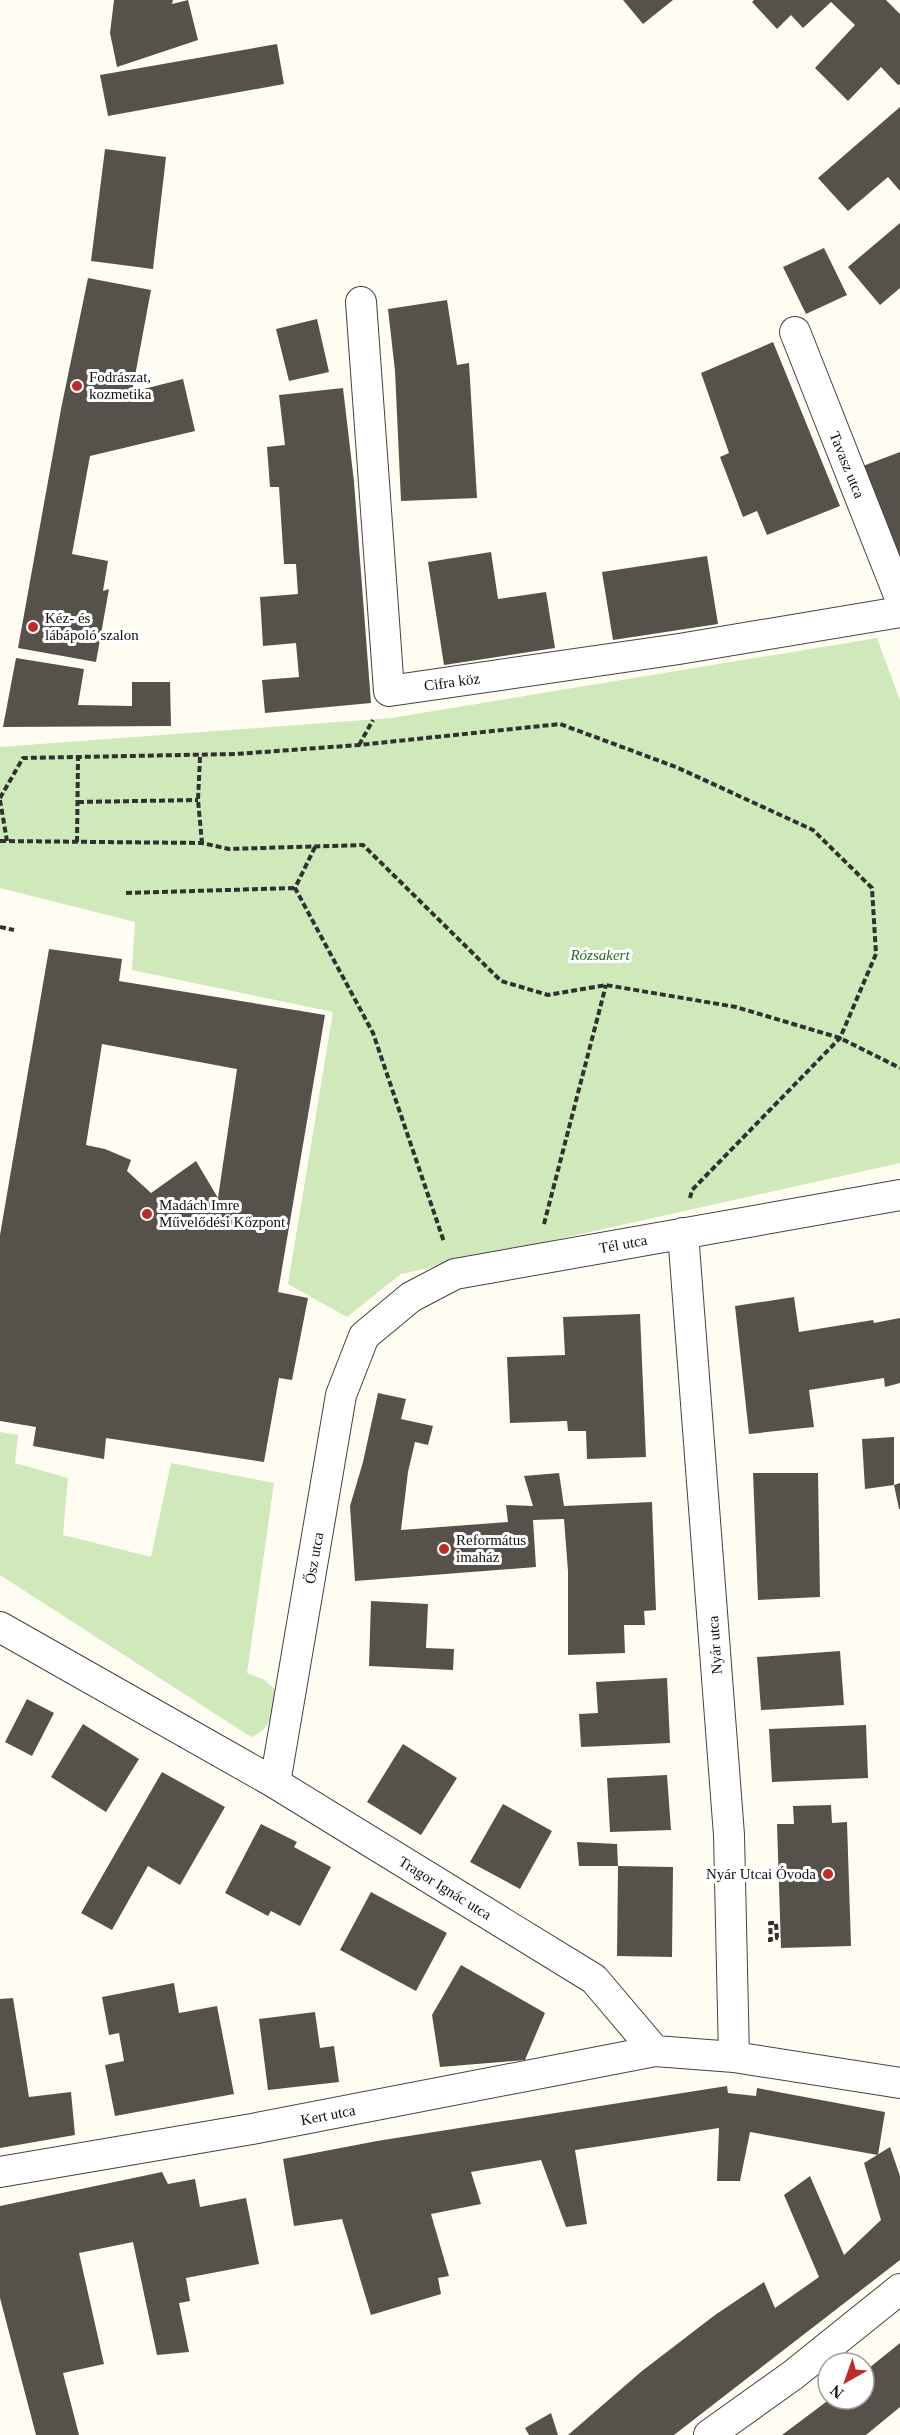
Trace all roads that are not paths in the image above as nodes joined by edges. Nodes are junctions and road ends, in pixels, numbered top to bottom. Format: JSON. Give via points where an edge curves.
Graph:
{"nodes":[{"id":1,"x":360,"y":302,"type":"dead end"},
{"id":2,"x":795,"y":332,"type":"dead end"},
{"id":3,"x":900,"y":598,"type":"edge"},
{"id":4,"x":900,"y":612,"type":"edge"},
{"id":5,"x":900,"y":1195,"type":"edge"},
{"id":6,"x":683,"y":1233,"type":"junction"},
{"id":7,"x":363,"y":1336,"type":"joint"},
{"id":8,"x":0,"y":1628,"type":"edge"},
{"id":9,"x":275,"y":1783,"type":"junction"},
{"id":10,"x":655,"y":2051,"type":"junction"},
{"id":11,"x":734,"y":2057,"type":"junction"},
{"id":12,"x":900,"y":2083,"type":"edge"},
{"id":13,"x":0,"y":2172,"type":"edge"},
{"id":14,"x":900,"y":2289,"type":"edge"},
{"id":15,"x":710,"y":2435,"type":"edge"}],
"edges":[{"from":1,"to":4,"type":"street","name":"Cifra köz","via":[[389,691],[679,650]]},
{"from":2,"to":3,"type":"street","name":"Tavasz utca"},
{"from":5,"to":6,"type":"street","name":"Tél utca"},
{"from":6,"to":7,"type":"street","name":"Tél utca","via":[[455,1274],[411,1297]]},
{"from":6,"to":11,"type":"street","name":"Nyár utca","via":[[728,1816]]},
{"from":7,"to":9,"type":"street","name":"Ősz utca","via":[[341,1395]]},
{"from":8,"to":9,"type":"street","name":"Tragor Ignác utca"},
{"from":9,"to":10,"type":"street","name":"Tragor Ignác utca","via":[[594,1979]]},
{"from":10,"to":11,"type":"street"},
{"from":10,"to":13,"type":"street","name":"Kert utca","via":[[252,2129]]},
{"from":11,"to":12,"type":"street"},
{"from":14,"to":15,"type":"street"}]}
